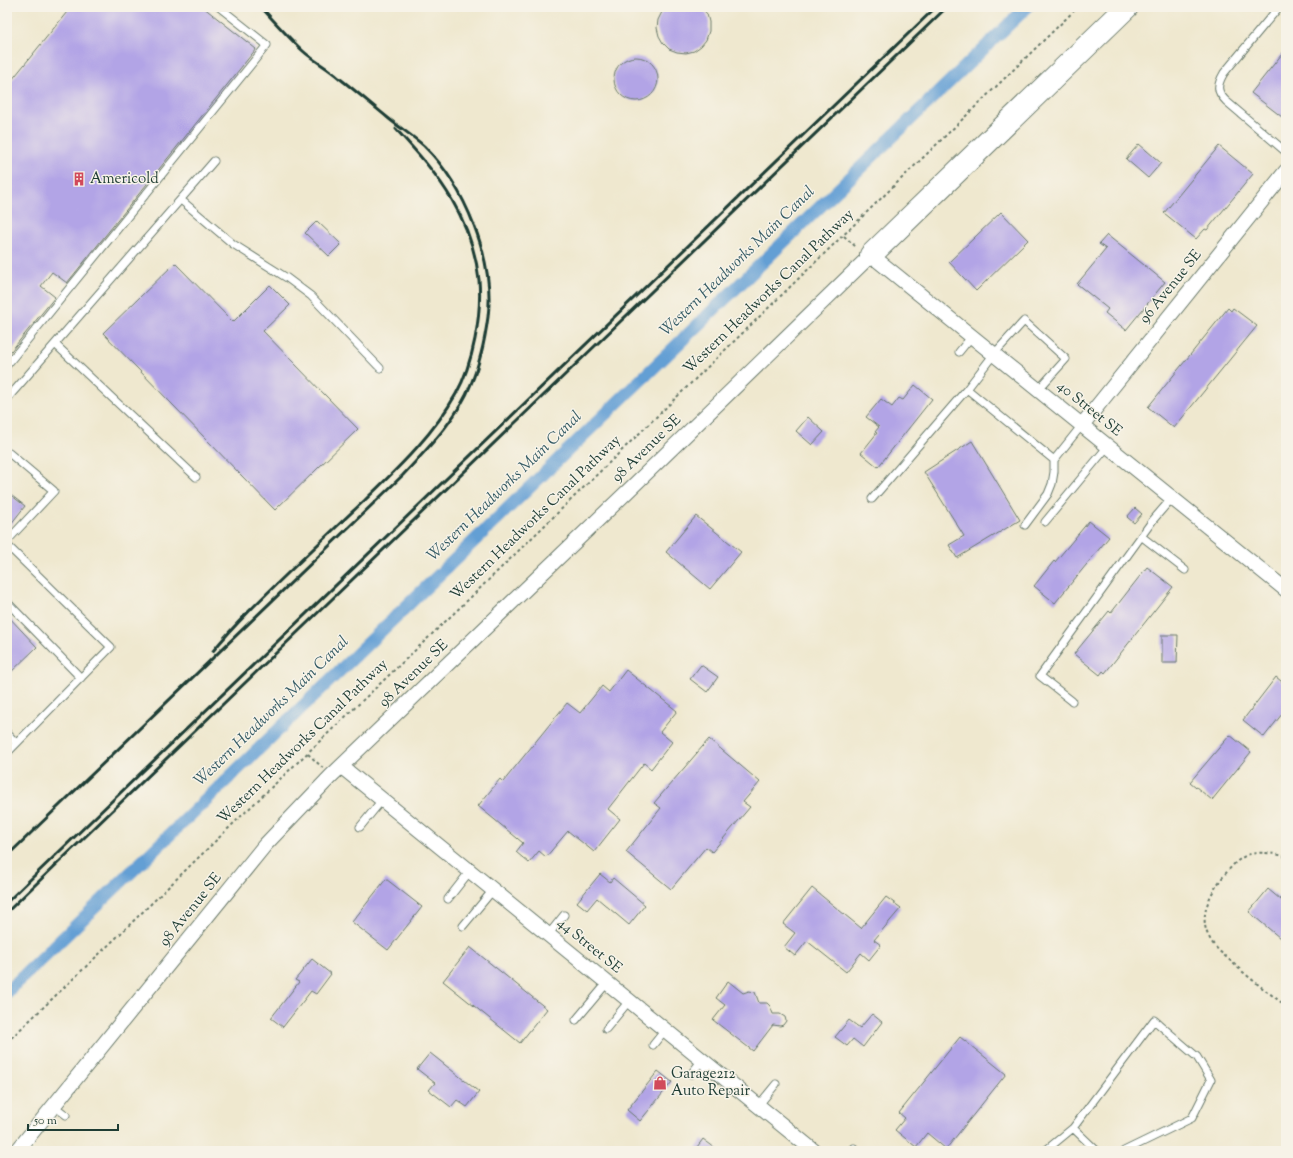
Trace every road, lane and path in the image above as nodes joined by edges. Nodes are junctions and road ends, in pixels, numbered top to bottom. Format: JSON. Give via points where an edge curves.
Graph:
{"nodes":[{"id":1,"x":219,"y":7,"type":"edge"},
{"id":2,"x":1078,"y":7,"type":"edge"},
{"id":3,"x":1127,"y":7,"type":"edge"},
{"id":4,"x":1279,"y":7,"type":"edge"},
{"id":5,"x":1286,"y":152,"type":"edge"},
{"id":6,"x":214,"y":161,"type":"dead end"},
{"id":7,"x":1286,"y":171,"type":"edge"},
{"id":8,"x":181,"y":200,"type":"junction"},
{"id":9,"x":871,"y":255,"type":"junction"},
{"id":10,"x":972,"y":336,"type":"junction"},
{"id":11,"x":55,"y":344,"type":"junction"},
{"id":12,"x":959,"y":352,"type":"dead end"},
{"id":13,"x":994,"y":354,"type":"junction"},
{"id":14,"x":7,"y":365,"type":"edge"},
{"id":15,"x":380,"y":368,"type":"dead end"},
{"id":16,"x":966,"y":389,"type":"junction"},
{"id":17,"x":1038,"y":390,"type":"junction"},
{"id":18,"x":7,"y":399,"type":"edge"},
{"id":19,"x":1082,"y":425,"type":"junction"},
{"id":20,"x":1108,"y":446,"type":"junction"},
{"id":21,"x":9,"y":453,"type":"dead end"},
{"id":22,"x":1054,"y":460,"type":"junction"},
{"id":23,"x":196,"y":477,"type":"dead end"},
{"id":24,"x":1172,"y":498,"type":"junction"},
{"id":25,"x":872,"y":499,"type":"dead end"},
{"id":26,"x":1046,"y":522,"type":"dead end"},
{"id":27,"x":1025,"y":525,"type":"dead end"},
{"id":28,"x":1141,"y":536,"type":"junction"},
{"id":29,"x":7,"y":541,"type":"edge"},
{"id":30,"x":7,"y":545,"type":"edge"},
{"id":31,"x":1185,"y":570,"type":"dead end"},
{"id":32,"x":1286,"y":590,"type":"edge"},
{"id":33,"x":7,"y":602,"type":"edge"},
{"id":34,"x":81,"y":678,"type":"junction"},
{"id":35,"x":1072,"y":702,"type":"dead end"},
{"id":36,"x":7,"y":733,"type":"edge"},
{"id":37,"x":16,"y":743,"type":"junction"},
{"id":38,"x":7,"y":753,"type":"edge"},
{"id":39,"x":308,"y":754,"type":"junction"},
{"id":40,"x":336,"y":771,"type":"junction"},
{"id":41,"x":382,"y":800,"type":"junction"},
{"id":42,"x":360,"y":827,"type":"dead end"},
{"id":43,"x":1286,"y":857,"type":"edge"},
{"id":44,"x":470,"y":871,"type":"junction"},
{"id":45,"x":493,"y":890,"type":"junction"},
{"id":46,"x":448,"y":899,"type":"dead end"},
{"id":47,"x":564,"y":915,"type":"dead end"},
{"id":48,"x":463,"y":926,"type":"dead end"},
{"id":49,"x":548,"y":935,"type":"junction"},
{"id":50,"x":607,"y":983,"type":"junction"},
{"id":51,"x":629,"y":1000,"type":"junction"},
{"id":52,"x":1286,"y":1006,"type":"edge"},
{"id":53,"x":576,"y":1020,"type":"dead end"},
{"id":54,"x":606,"y":1028,"type":"dead end"},
{"id":55,"x":665,"y":1030,"type":"junction"},
{"id":56,"x":7,"y":1042,"type":"edge"},
{"id":57,"x":653,"y":1045,"type":"dead end"},
{"id":58,"x":702,"y":1060,"type":"junction"},
{"id":59,"x":691,"y":1074,"type":"dead end"},
{"id":60,"x":776,"y":1084,"type":"dead end"},
{"id":61,"x":54,"y":1106,"type":"junction"},
{"id":62,"x":758,"y":1106,"type":"junction"},
{"id":63,"x":66,"y":1115,"type":"dead end"},
{"id":64,"x":1073,"y":1128,"type":"junction"},
{"id":65,"x":17,"y":1151,"type":"edge"},
{"id":66,"x":814,"y":1151,"type":"edge"},
{"id":67,"x":1045,"y":1151,"type":"edge"},
{"id":68,"x":1097,"y":1151,"type":"edge"},
{"id":69,"x":1124,"y":1151,"type":"edge"}],
"edges":[{"from":1,"to":14,"type":"lane","via":[[267,45]]},
{"from":2,"to":39,"type":"path","name":"Western Headworks Canal Pathway"},
{"from":3,"to":9,"type":"main road"},
{"from":4,"to":5,"type":"lane","via":[[1224,73],[1218,88],[1226,101]]},
{"from":6,"to":8,"type":"lane"},
{"from":7,"to":19,"type":"street","name":"96 Avenue SE"},
{"from":8,"to":11,"type":"lane"},
{"from":8,"to":15,"type":"lane","via":[[233,244],[288,278],[311,296]]},
{"from":9,"to":10,"type":"street","name":"40 Street SE"},
{"from":9,"to":40,"type":"street","name":"98 Avenue SE"},
{"from":10,"to":12,"type":"lane"},
{"from":10,"to":13,"type":"street","name":"40 Street SE"},
{"from":11,"to":18,"type":"lane"},
{"from":11,"to":23,"type":"lane"},
{"from":13,"to":16,"type":"lane"},
{"from":13,"to":17,"type":"street","name":"40 Street SE"},
{"from":13,"to":17,"type":"lane","via":[[1024,321],[1066,359]]},
{"from":16,"to":22,"type":"lane"},
{"from":16,"to":25,"type":"lane"},
{"from":17,"to":19,"type":"street","name":"40 Street SE"},
{"from":19,"to":20,"type":"street","name":"40 Street SE"},
{"from":19,"to":22,"type":"lane"},
{"from":20,"to":24,"type":"street","name":"40 Street SE"},
{"from":20,"to":26,"type":"lane"},
{"from":21,"to":29,"type":"lane","via":[[54,491]]},
{"from":22,"to":27,"type":"lane","via":[[1053,478],[1048,494]]},
{"from":24,"to":28,"type":"lane"},
{"from":24,"to":32,"type":"street","name":"40 Street SE"},
{"from":28,"to":31,"type":"lane"},
{"from":28,"to":35,"type":"lane","via":[[1040,676]]},
{"from":30,"to":34,"type":"lane","via":[[111,647]]},
{"from":33,"to":34,"type":"lane"},
{"from":34,"to":37,"type":"lane"},
{"from":36,"to":37,"type":"lane"},
{"from":37,"to":38,"type":"lane"},
{"from":39,"to":40,"type":"path"},
{"from":39,"to":56,"type":"path","name":"Western Headworks Canal Pathway"},
{"from":40,"to":41,"type":"street","name":"44 Street SE"},
{"from":40,"to":61,"type":"street","name":"98 Avenue SE","via":[[265,845]]},
{"from":41,"to":42,"type":"lane"},
{"from":41,"to":44,"type":"street","name":"44 Street SE"},
{"from":43,"to":52,"type":"path","via":[[1263,853],[1238,860],[1214,889],[1208,902],[1205,919],[1207,933],[1216,947],[1248,977]]},
{"from":44,"to":45,"type":"street","name":"44 Street SE"},
{"from":44,"to":46,"type":"lane"},
{"from":45,"to":48,"type":"lane"},
{"from":45,"to":49,"type":"street","name":"44 Street SE"},
{"from":47,"to":49,"type":"lane"},
{"from":49,"to":50,"type":"street","name":"44 Street SE"},
{"from":50,"to":51,"type":"street","name":"44 Street SE"},
{"from":50,"to":53,"type":"lane"},
{"from":51,"to":54,"type":"lane"},
{"from":51,"to":55,"type":"street","name":"44 Street SE"},
{"from":55,"to":57,"type":"lane"},
{"from":55,"to":58,"type":"street","name":"44 Street SE"},
{"from":58,"to":59,"type":"lane"},
{"from":58,"to":62,"type":"street","name":"44 Street SE"},
{"from":60,"to":62,"type":"lane"},
{"from":61,"to":63,"type":"lane"},
{"from":61,"to":65,"type":"street","name":"98 Avenue SE"},
{"from":62,"to":66,"type":"street","name":"44 Street SE"},
{"from":64,"to":67,"type":"lane"},
{"from":64,"to":68,"type":"lane"},
{"from":64,"to":69,"type":"lane","via":[[1154,1020],[1197,1057],[1211,1080],[1192,1118]]}]}
